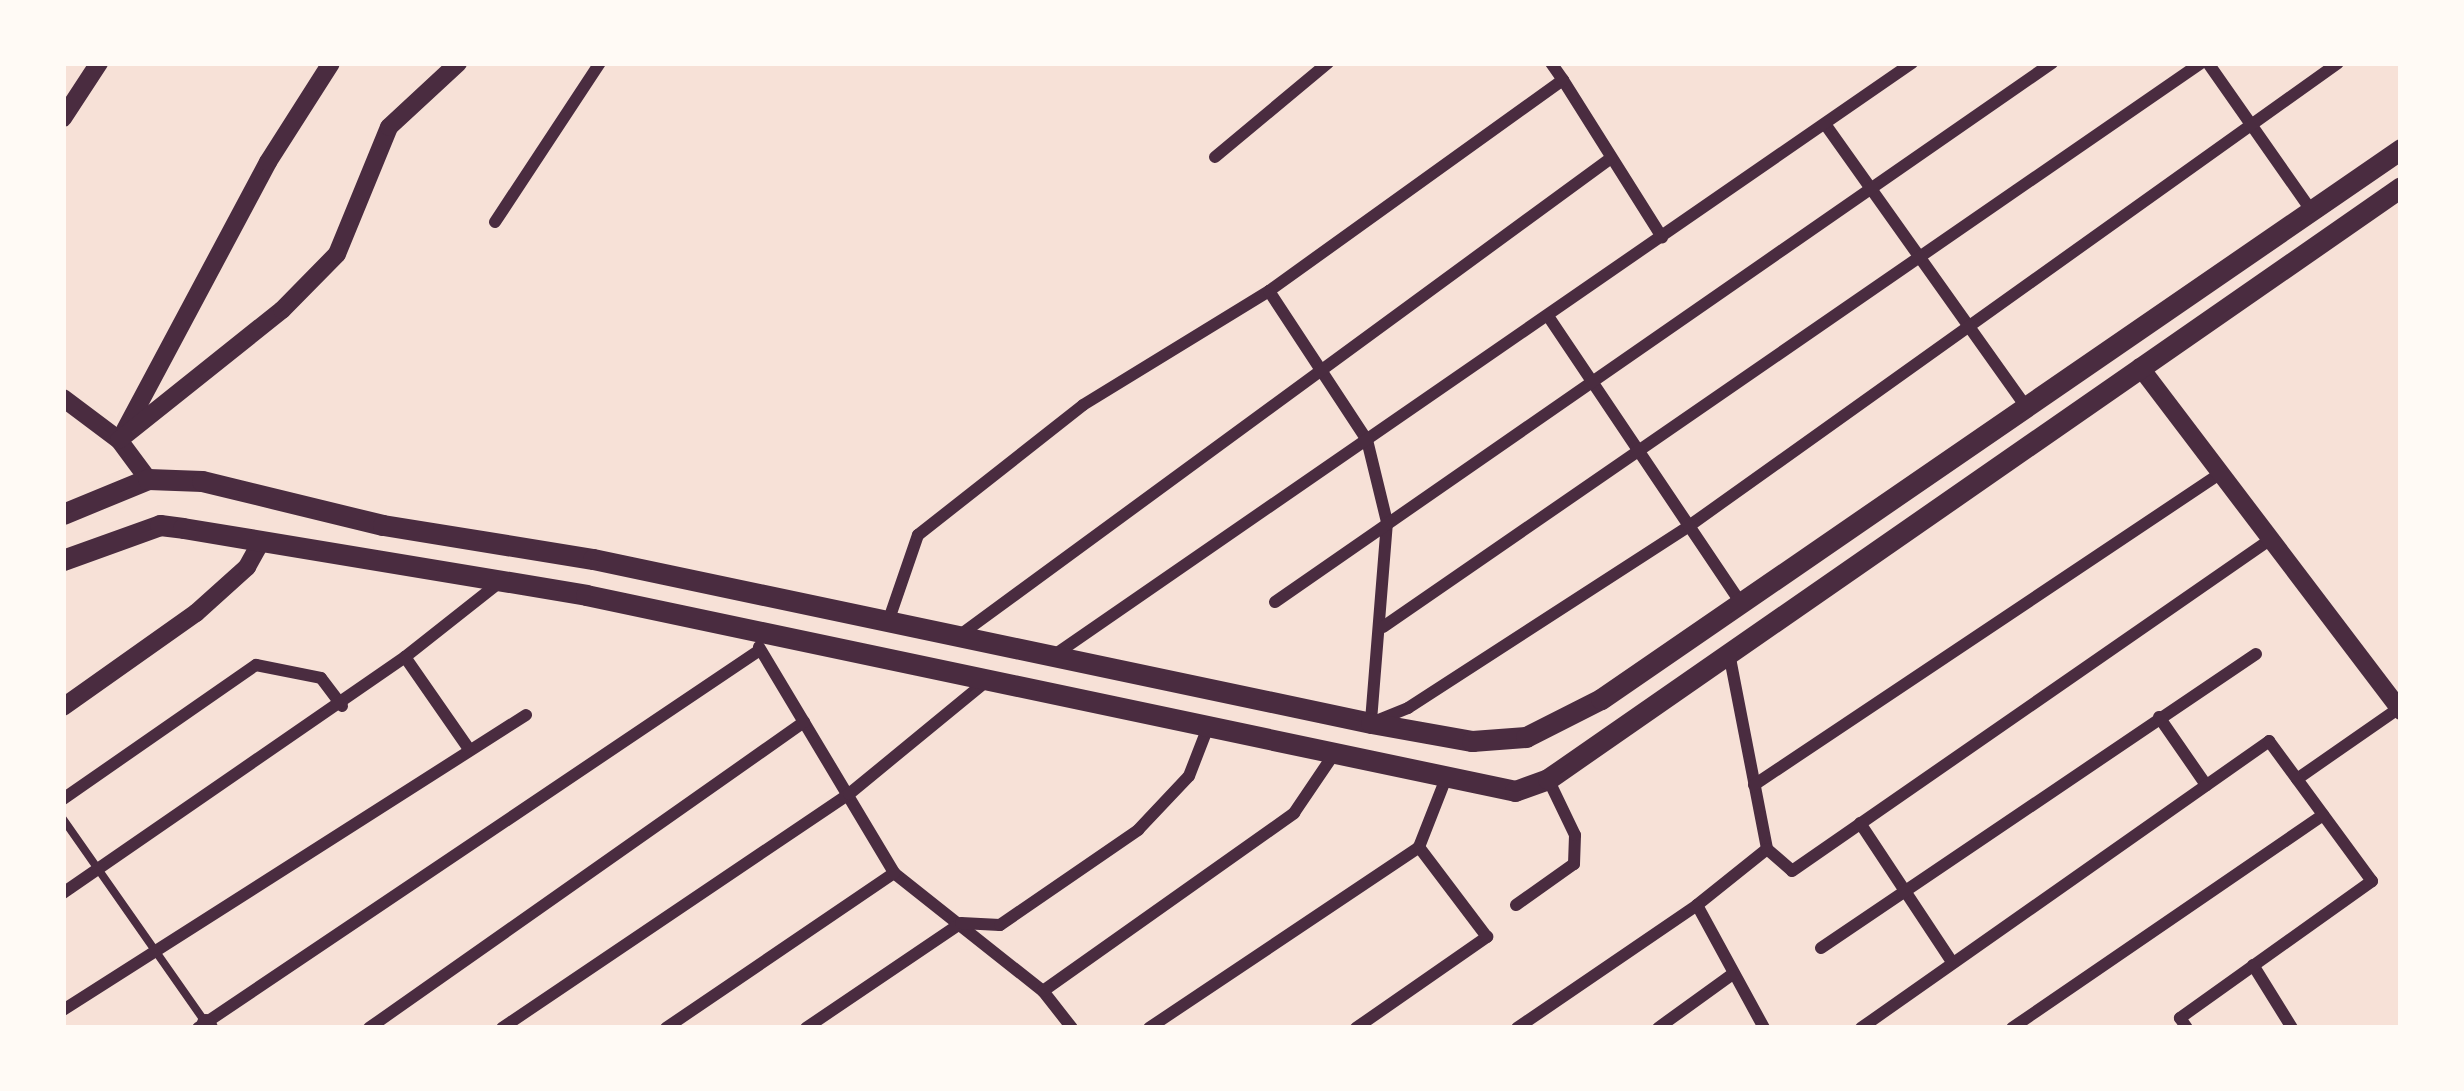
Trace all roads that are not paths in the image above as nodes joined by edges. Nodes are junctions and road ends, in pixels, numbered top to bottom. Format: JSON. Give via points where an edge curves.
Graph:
{"nodes":[{"id":1,"x":99,"y":63,"type":"edge"},
{"id":2,"x":331,"y":63,"type":"edge"},
{"id":3,"x":458,"y":63,"type":"edge"},
{"id":4,"x":600,"y":63,"type":"edge"},
{"id":5,"x":1328,"y":63,"type":"edge"},
{"id":6,"x":1551,"y":63,"type":"edge"},
{"id":7,"x":1912,"y":63,"type":"edge"},
{"id":8,"x":2052,"y":63,"type":"edge"},
{"id":9,"x":2204,"y":63,"type":"edge"},
{"id":10,"x":2338,"y":63,"type":"edge"},
{"id":11,"x":1563,"y":80,"type":"junction"},
{"id":12,"x":63,"y":118,"type":"edge"},
{"id":13,"x":1825,"y":124,"type":"junction"},
{"id":14,"x":2251,"y":124,"type":"junction"},
{"id":15,"x":2401,"y":149,"type":"edge"},
{"id":16,"x":1215,"y":157,"type":"dead end"},
{"id":17,"x":1611,"y":158,"type":"junction"},
{"id":18,"x":2401,"y":187,"type":"edge"},
{"id":19,"x":1873,"y":188,"type":"junction"},
{"id":20,"x":2311,"y":210,"type":"junction"},
{"id":21,"x":495,"y":222,"type":"dead end"},
{"id":22,"x":1662,"y":238,"type":"junction"},
{"id":23,"x":1924,"y":258,"type":"junction"},
{"id":24,"x":1269,"y":291,"type":"junction"},
{"id":25,"x":1548,"y":316,"type":"junction"},
{"id":26,"x":1970,"y":327,"type":"junction"},
{"id":27,"x":1322,"y":367,"type":"junction"},
{"id":28,"x":2140,"y":367,"type":"junction"},
{"id":29,"x":1593,"y":383,"type":"junction"},
{"id":30,"x":63,"y":398,"type":"edge"},
{"id":31,"x":2026,"y":407,"type":"junction"},
{"id":32,"x":119,"y":440,"type":"junction"},
{"id":33,"x":1367,"y":440,"type":"junction"},
{"id":34,"x":1639,"y":452,"type":"junction"},
{"id":35,"x":2221,"y":473,"type":"junction"},
{"id":36,"x":148,"y":479,"type":"junction"},
{"id":37,"x":63,"y":514,"type":"edge"},
{"id":38,"x":1387,"y":522,"type":"junction"},
{"id":39,"x":383,"y":525,"type":"junction"},
{"id":40,"x":1689,"y":526,"type":"junction"},
{"id":41,"x":2271,"y":539,"type":"junction"},
{"id":42,"x":261,"y":542,"type":"junction"},
{"id":43,"x":63,"y":560,"type":"edge"},
{"id":44,"x":374,"y":562,"type":"junction"},
{"id":45,"x":500,"y":582,"type":"junction"},
{"id":46,"x":772,"y":596,"type":"junction"},
{"id":47,"x":1275,"y":602,"type":"dead end"},
{"id":48,"x":1741,"y":603,"type":"junction"},
{"id":49,"x":888,"y":622,"type":"junction"},
{"id":50,"x":1382,"y":627,"type":"junction"},
{"id":51,"x":959,"y":636,"type":"junction"},
{"id":52,"x":761,"y":642,"type":"junction"},
{"id":53,"x":1729,"y":653,"type":"junction"},
{"id":54,"x":2256,"y":655,"type":"dead end"},
{"id":55,"x":405,"y":657,"type":"junction"},
{"id":56,"x":1052,"y":657,"type":"junction"},
{"id":57,"x":989,"y":679,"type":"junction"},
{"id":58,"x":63,"y":706,"type":"edge"},
{"id":59,"x":342,"y":706,"type":"junction"},
{"id":60,"x":2400,"y":710,"type":"edge"},
{"id":61,"x":526,"y":715,"type":"dead end"},
{"id":62,"x":2159,"y":717,"type":"junction"},
{"id":63,"x":804,"y":722,"type":"junction"},
{"id":64,"x":1371,"y":723,"type":"junction"},
{"id":65,"x":1208,"y":727,"type":"junction"},
{"id":66,"x":469,"y":749,"type":"junction"},
{"id":67,"x":1334,"y":754,"type":"junction"},
{"id":68,"x":1362,"y":760,"type":"junction"},
{"id":69,"x":1446,"y":778,"type":"junction"},
{"id":70,"x":1548,"y":778,"type":"junction"},
{"id":71,"x":2297,"y":778,"type":"junction"},
{"id":72,"x":1754,"y":785,"type":"junction"},
{"id":73,"x":2206,"y":785,"type":"junction"},
{"id":74,"x":849,"y":794,"type":"junction"},
{"id":75,"x":63,"y":799,"type":"edge"},
{"id":76,"x":2323,"y":815,"type":"junction"},
{"id":77,"x":63,"y":819,"type":"edge"},
{"id":78,"x":1860,"y":823,"type":"junction"},
{"id":79,"x":1419,"y":847,"type":"junction"},
{"id":80,"x":1768,"y":849,"type":"junction"},
{"id":81,"x":98,"y":870,"type":"junction"},
{"id":82,"x":894,"y":873,"type":"junction"},
{"id":83,"x":1905,"y":891,"type":"junction"},
{"id":84,"x":63,"y":893,"type":"edge"},
{"id":85,"x":1516,"y":905,"type":"dead end"},
{"id":86,"x":1697,"y":905,"type":"junction"},
{"id":87,"x":961,"y":922,"type":"junction"},
{"id":88,"x":1821,"y":948,"type":"dead end"},
{"id":89,"x":156,"y":950,"type":"junction"},
{"id":90,"x":1952,"y":962,"type":"junction"},
{"id":91,"x":2253,"y":965,"type":"junction"},
{"id":92,"x":1730,"y":976,"type":"junction"},
{"id":93,"x":1043,"y":991,"type":"junction"},
{"id":94,"x":63,"y":1010,"type":"edge"},
{"id":95,"x":205,"y":1026,"type":"edge"},
{"id":96,"x":369,"y":1028,"type":"edge"},
{"id":97,"x":502,"y":1028,"type":"edge"},
{"id":98,"x":666,"y":1028,"type":"edge"},
{"id":99,"x":806,"y":1028,"type":"edge"},
{"id":100,"x":1072,"y":1028,"type":"edge"},
{"id":101,"x":1149,"y":1028,"type":"edge"},
{"id":102,"x":1355,"y":1028,"type":"edge"},
{"id":103,"x":1517,"y":1028,"type":"edge"},
{"id":104,"x":1658,"y":1028,"type":"edge"},
{"id":105,"x":1764,"y":1028,"type":"edge"},
{"id":106,"x":1861,"y":1028,"type":"edge"},
{"id":107,"x":2012,"y":1028,"type":"edge"},
{"id":108,"x":2186,"y":1028,"type":"edge"},
{"id":109,"x":2292,"y":1028,"type":"edge"}],
"edges":[{"from":1,"to":12,"type":"street"},
{"from":2,"to":32,"type":"street","via":[[268,162]]},
{"from":3,"to":32,"type":"street","via":[[389,127],[337,254],[282,310]]},
{"from":4,"to":21,"type":"street"},
{"from":5,"to":16,"type":"street"},
{"from":6,"to":11,"type":"street"},
{"from":7,"to":13,"type":"street"},
{"from":8,"to":19,"type":"street"},
{"from":9,"to":14,"type":"street"},
{"from":9,"to":23,"type":"street"},
{"from":10,"to":14,"type":"street"},
{"from":11,"to":17,"type":"street"},
{"from":11,"to":24,"type":"street"},
{"from":13,"to":19,"type":"street"},
{"from":13,"to":22,"type":"street"},
{"from":14,"to":20,"type":"street"},
{"from":14,"to":26,"type":"street"},
{"from":15,"to":20,"type":"main road"},
{"from":17,"to":22,"type":"street"},
{"from":17,"to":27,"type":"street"},
{"from":18,"to":28,"type":"main road"},
{"from":19,"to":23,"type":"street"},
{"from":19,"to":29,"type":"street"},
{"from":20,"to":31,"type":"main road"},
{"from":22,"to":25,"type":"street"},
{"from":23,"to":26,"type":"street"},
{"from":23,"to":34,"type":"street"},
{"from":24,"to":27,"type":"street"},
{"from":24,"to":49,"type":"street","via":[[1082,405],[917,535]]},
{"from":25,"to":29,"type":"street"},
{"from":25,"to":33,"type":"street"},
{"from":26,"to":31,"type":"street"},
{"from":26,"to":40,"type":"street"},
{"from":27,"to":33,"type":"street"},
{"from":27,"to":51,"type":"street"},
{"from":28,"to":35,"type":"street"},
{"from":28,"to":53,"type":"main road"},
{"from":29,"to":34,"type":"street"},
{"from":29,"to":38,"type":"street"},
{"from":30,"to":32,"type":"street"},
{"from":31,"to":48,"type":"main road"},
{"from":32,"to":36,"type":"street"},
{"from":33,"to":38,"type":"street"},
{"from":33,"to":56,"type":"street"},
{"from":34,"to":40,"type":"street"},
{"from":34,"to":50,"type":"street"},
{"from":35,"to":41,"type":"street"},
{"from":35,"to":72,"type":"street"},
{"from":36,"to":37,"type":"main road"},
{"from":36,"to":39,"type":"main road","via":[[283,495]]},
{"from":38,"to":47,"type":"street"},
{"from":38,"to":50,"type":"street"},
{"from":39,"to":44,"type":"main road"},
{"from":39,"to":46,"type":"main road"},
{"from":40,"to":48,"type":"street"},
{"from":40,"to":64,"type":"street","via":[[1408,708]]},
{"from":41,"to":60,"type":"street"},
{"from":41,"to":78,"type":"street"},
{"from":42,"to":43,"type":"main road","via":[[160,525]]},
{"from":42,"to":44,"type":"main road"},
{"from":42,"to":58,"type":"street","via":[[247,567],[196,614]]},
{"from":44,"to":45,"type":"main road"},
{"from":45,"to":52,"type":"main road"},
{"from":45,"to":55,"type":"street"},
{"from":46,"to":49,"type":"main road"},
{"from":46,"to":52,"type":"main road"},
{"from":48,"to":64,"type":"main road","via":[[1601,699],[1526,737],[1472,741]]},
{"from":49,"to":51,"type":"main road"},
{"from":50,"to":64,"type":"street"},
{"from":51,"to":56,"type":"main road"},
{"from":52,"to":57,"type":"main road"},
{"from":52,"to":63,"type":"street"},
{"from":52,"to":95,"type":"street"},
{"from":53,"to":70,"type":"main road"},
{"from":53,"to":72,"type":"street"},
{"from":54,"to":62,"type":"street"},
{"from":55,"to":59,"type":"street"},
{"from":55,"to":66,"type":"street"},
{"from":56,"to":64,"type":"main road"},
{"from":57,"to":65,"type":"main road"},
{"from":57,"to":74,"type":"street"},
{"from":59,"to":75,"type":"street","via":[[321,678],[256,665]]},
{"from":59,"to":81,"type":"street"},
{"from":60,"to":71,"type":"street"},
{"from":61,"to":66,"type":"street"},
{"from":62,"to":73,"type":"street"},
{"from":62,"to":83,"type":"street"},
{"from":63,"to":74,"type":"street"},
{"from":63,"to":96,"type":"street"},
{"from":64,"to":68,"type":"main road"},
{"from":65,"to":67,"type":"main road"},
{"from":65,"to":87,"type":"street","via":[[1189,776],[1138,830],[1000,925]]},
{"from":66,"to":89,"type":"street"},
{"from":67,"to":68,"type":"main road"},
{"from":67,"to":93,"type":"street","via":[[1294,813]]},
{"from":68,"to":69,"type":"main road"},
{"from":69,"to":70,"type":"main road","via":[[1515,790]]},
{"from":69,"to":79,"type":"street"},
{"from":70,"to":85,"type":"street","via":[[1575,835],[1574,864]]},
{"from":71,"to":73,"type":"street","via":[[2270,741]]},
{"from":71,"to":76,"type":"street"},
{"from":72,"to":80,"type":"street"},
{"from":73,"to":90,"type":"street"},
{"from":74,"to":82,"type":"street"},
{"from":74,"to":97,"type":"street"},
{"from":76,"to":91,"type":"street","via":[[2372,881]]},
{"from":76,"to":107,"type":"street"},
{"from":77,"to":81,"type":"lane"},
{"from":78,"to":80,"type":"street","via":[[1792,871]]},
{"from":78,"to":83,"type":"street"},
{"from":79,"to":101,"type":"street"},
{"from":79,"to":102,"type":"street","via":[[1487,937]]},
{"from":80,"to":86,"type":"street"},
{"from":81,"to":84,"type":"street"},
{"from":81,"to":89,"type":"lane"},
{"from":82,"to":87,"type":"street"},
{"from":82,"to":98,"type":"street"},
{"from":83,"to":88,"type":"street"},
{"from":83,"to":90,"type":"street"},
{"from":86,"to":92,"type":"street"},
{"from":86,"to":103,"type":"street"},
{"from":87,"to":93,"type":"street"},
{"from":87,"to":99,"type":"street"},
{"from":89,"to":94,"type":"street"},
{"from":89,"to":95,"type":"lane"},
{"from":90,"to":106,"type":"street"},
{"from":91,"to":108,"type":"street","via":[[2180,1018]]},
{"from":91,"to":109,"type":"street"},
{"from":92,"to":104,"type":"street"},
{"from":92,"to":105,"type":"street"},
{"from":93,"to":100,"type":"street"}]}
